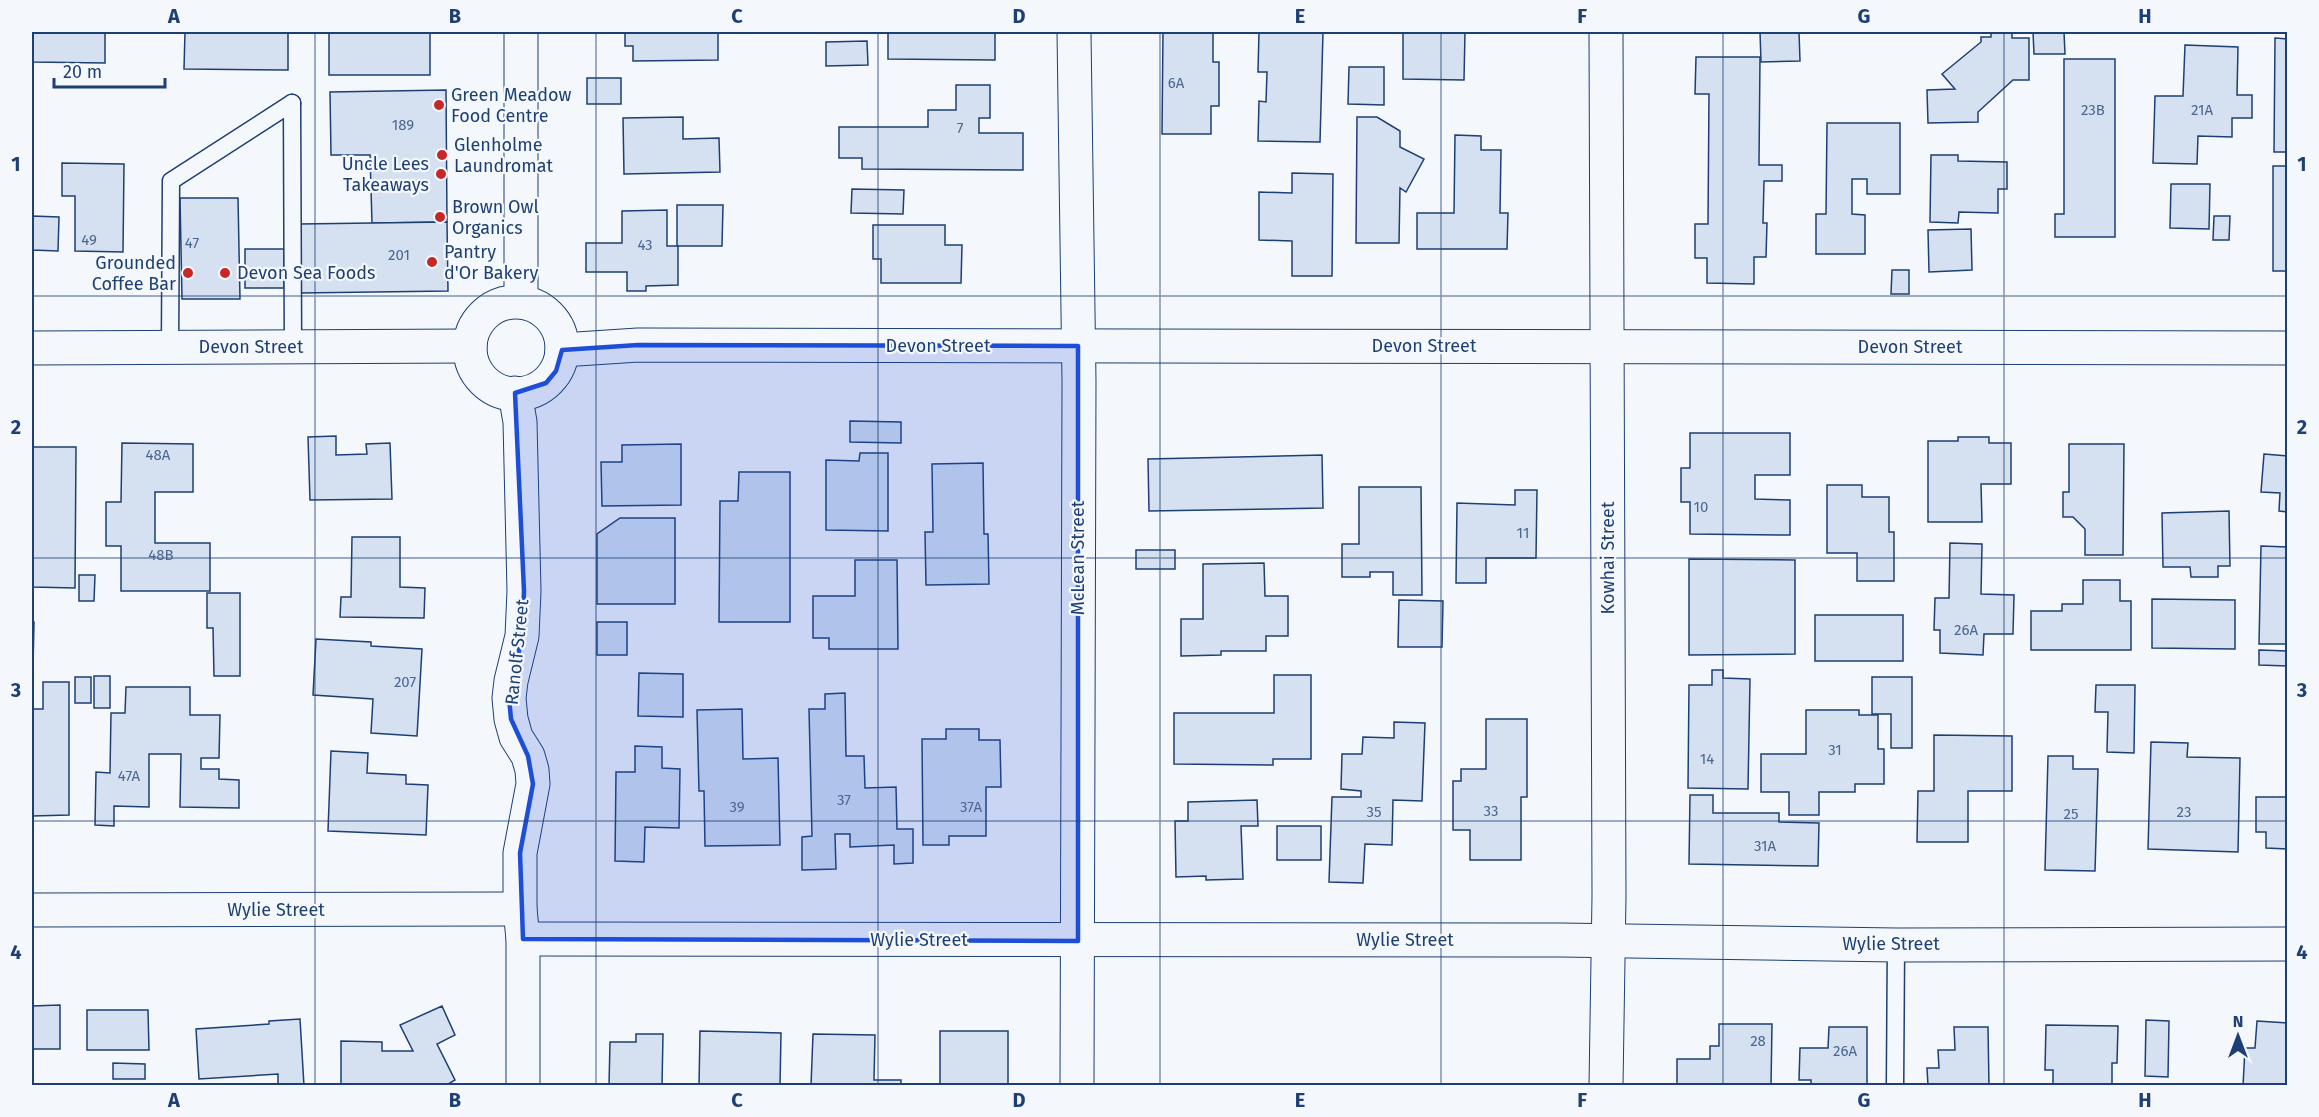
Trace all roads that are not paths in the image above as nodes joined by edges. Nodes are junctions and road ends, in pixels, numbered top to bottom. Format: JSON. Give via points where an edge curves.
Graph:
{"nodes":[{"id":1,"x":521,"y":32,"type":"edge"},
{"id":2,"x":1074,"y":32,"type":"edge"},
{"id":3,"x":1606,"y":32,"type":"edge"},
{"id":4,"x":521,"y":301,"type":"junction"},
{"id":5,"x":1607,"y":345,"type":"junction"},
{"id":6,"x":470,"y":346,"type":"junction"},
{"id":7,"x":1078,"y":346,"type":"junction"},
{"id":8,"x":293,"y":347,"type":"junction"},
{"id":9,"x":32,"y":348,"type":"edge"},
{"id":10,"x":170,"y":348,"type":"junction"},
{"id":11,"x":2288,"y":348,"type":"edge"},
{"id":12,"x":562,"y":350,"type":"junction"},
{"id":13,"x":515,"y":393,"type":"junction"},
{"id":14,"x":32,"y":910,"type":"edge"},
{"id":15,"x":522,"y":924,"type":"junction"},
{"id":16,"x":1078,"y":941,"type":"junction"},
{"id":17,"x":1608,"y":941,"type":"junction"},
{"id":18,"x":2288,"y":944,"type":"edge"},
{"id":19,"x":1896,"y":945,"type":"junction"},
{"id":20,"x":523,"y":1086,"type":"edge"},
{"id":21,"x":1077,"y":1086,"type":"edge"},
{"id":22,"x":1606,"y":1086,"type":"edge"},
{"id":23,"x":1894,"y":1086,"type":"edge"}],
"edges":[{"from":1,"to":4,"type":"street"},
{"from":2,"to":7,"type":"street","name":"McLean Street"},
{"from":3,"to":5,"type":"street","name":"Kowhai Street"},
{"from":4,"to":6,"type":"street","via":[[491,310],[474,329]]},
{"from":4,"to":12,"type":"street","via":[[550,316],[558,328]]},
{"from":5,"to":7,"type":"street","name":"Devon Street"},
{"from":5,"to":11,"type":"street","name":"Devon Street"},
{"from":5,"to":17,"type":"street","name":"Kowhai Street"},
{"from":6,"to":8,"type":"street","name":"Devon Street"},
{"from":6,"to":13,"type":"street","via":[[478,373],[488,384]]},
{"from":7,"to":12,"type":"street","name":"Devon Street","via":[[638,345]]},
{"from":7,"to":16,"type":"street","name":"McLean Street"},
{"from":8,"to":10,"type":"street","name":"Devon Street"},
{"from":8,"to":10,"type":"lane","via":[[292,103],[171,181]]},
{"from":9,"to":10,"type":"street","name":"Devon Street"},
{"from":12,"to":13,"type":"street","via":[[556,371],[546,383],[531,391]]},
{"from":13,"to":15,"type":"street","name":"Ranolf Street","via":[[520,422],[524,591],[522,636],[509,698],[516,737],[528,756],[533,784],[520,853]]},
{"from":14,"to":15,"type":"street","name":"Wylie Street"},
{"from":15,"to":16,"type":"street","name":"Wylie Street"},
{"from":15,"to":20,"type":"street","name":"Ranolf Street"},
{"from":16,"to":17,"type":"street","name":"Wylie Street"},
{"from":16,"to":21,"type":"street","name":"McLean Street"},
{"from":17,"to":19,"type":"street","name":"Wylie Street"},
{"from":17,"to":22,"type":"street","name":"Kowhai Street"},
{"from":18,"to":19,"type":"street","name":"Wylie Street"},
{"from":19,"to":23,"type":"lane"}]}
